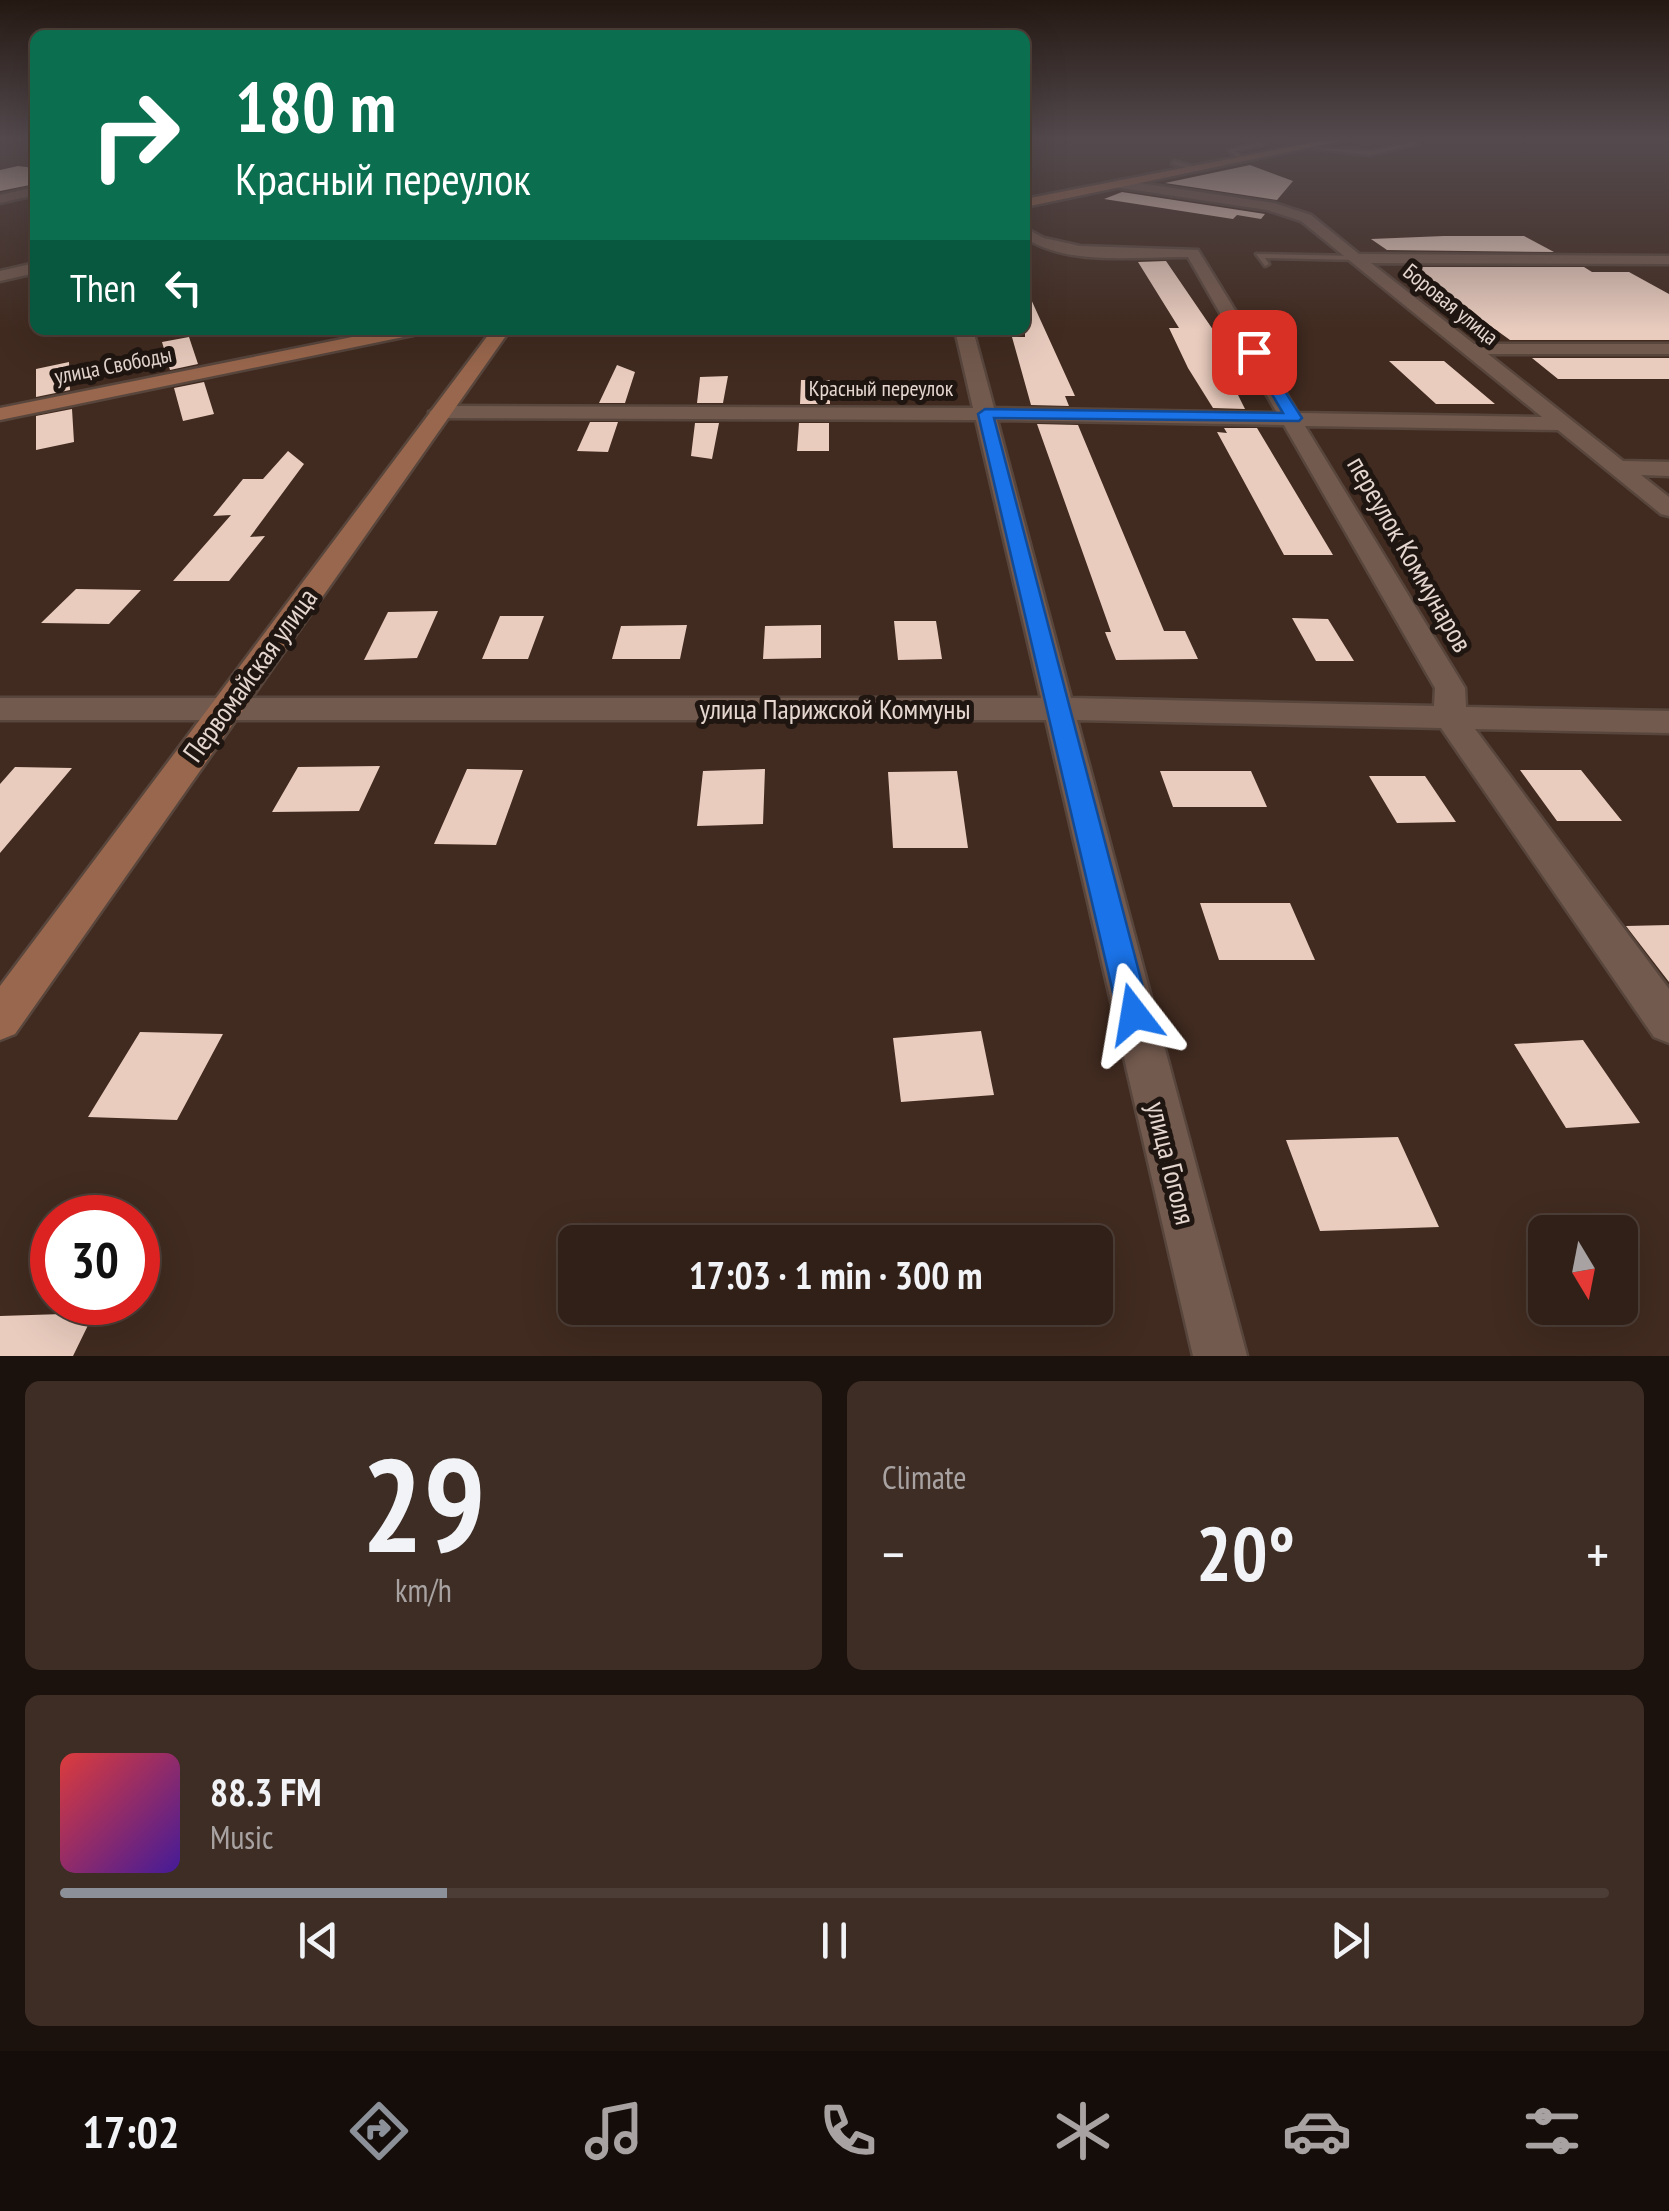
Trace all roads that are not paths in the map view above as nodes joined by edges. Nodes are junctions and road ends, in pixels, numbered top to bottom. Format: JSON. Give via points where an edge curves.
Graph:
{"nodes":[{"id":1,"x":1244,"y":203,"type":"edge"},
{"id":2,"x":1030,"y":237,"type":"edge"},
{"id":3,"x":1358,"y":258,"type":"junction"},
{"id":4,"x":1669,"y":260,"type":"edge"},
{"id":5,"x":1264,"y":264,"type":"dead end"},
{"id":6,"x":30,"y":269,"type":"edge"},
{"id":7,"x":0,"y":276,"type":"edge"},
{"id":8,"x":388,"y":335,"type":"edge"},
{"id":9,"x":497,"y":335,"type":"edge"},
{"id":10,"x":965,"y":335,"type":"edge"},
{"id":11,"x":1471,"y":349,"type":"junction"},
{"id":12,"x":1669,"y":349,"type":"edge"},
{"id":13,"x":439,"y":412,"type":"junction"},
{"id":14,"x":0,"y":414,"type":"edge"},
{"id":15,"x":985,"y":414,"type":"junction"},
{"id":16,"x":1294,"y":418,"type":"junction"},
{"id":17,"x":1563,"y":424,"type":"junction"},
{"id":18,"x":1618,"y":468,"type":"junction"},
{"id":19,"x":1669,"y":469,"type":"edge"},
{"id":20,"x":1669,"y":509,"type":"edge"},
{"id":21,"x":0,"y":708,"type":"edge"},
{"id":22,"x":225,"y":708,"type":"junction"},
{"id":23,"x":1057,"y":709,"type":"junction"},
{"id":24,"x":1450,"y":718,"type":"junction"},
{"id":25,"x":1669,"y":722,"type":"edge"},
{"id":26,"x":0,"y":1020,"type":"edge"},
{"id":27,"x":1669,"y":1023,"type":"edge"},
{"id":28,"x":1220,"y":1356,"type":"edge"}],
"edges":[{"from":1,"to":3,"type":"street","name":"Боровая улица","via":[[1306,218]]},
{"from":2,"to":16,"type":"street","name":"переулок Коммунаров","via":[[1063,248],[1193,253]]},
{"from":3,"to":4,"type":"street"},
{"from":3,"to":5,"type":"lane","via":[[1260,256]]},
{"from":3,"to":11,"type":"street","name":"Боровая улица"},
{"from":6,"to":7,"type":"street"},
{"from":8,"to":14,"type":"main road","name":"улица Свободы"},
{"from":9,"to":13,"type":"main road","name":"Первомайская улица"},
{"from":10,"to":15,"type":"street","name":"улица Гоголя"},
{"from":11,"to":12,"type":"street"},
{"from":11,"to":17,"type":"street","name":"Боровая улица"},
{"from":13,"to":15,"type":"street","name":"Красный переулок"},
{"from":13,"to":22,"type":"main road","name":"Первомайская улица"},
{"from":15,"to":16,"type":"street","name":"Красный переулок"},
{"from":15,"to":23,"type":"street","name":"улица Гоголя"},
{"from":16,"to":17,"type":"street","name":"Красный переулок"},
{"from":16,"to":24,"type":"street","name":"переулок Коммунаров","via":[[1450,688]]},
{"from":17,"to":18,"type":"street","name":"Боровая улица"},
{"from":18,"to":19,"type":"street"},
{"from":18,"to":20,"type":"street","name":"Боровая улица"},
{"from":21,"to":22,"type":"street","name":"улица Парижской Коммуны"},
{"from":22,"to":23,"type":"street","name":"улица Парижской Коммуны"},
{"from":22,"to":26,"type":"main road","name":"Первомайская улица"},
{"from":23,"to":24,"type":"street","name":"улица Парижской Коммуны"},
{"from":23,"to":28,"type":"street","name":"улица Гоголя"},
{"from":24,"to":25,"type":"street","name":"улица Парижской Коммуны"},
{"from":24,"to":27,"type":"street","name":"переулок Коммунаров"}]}
